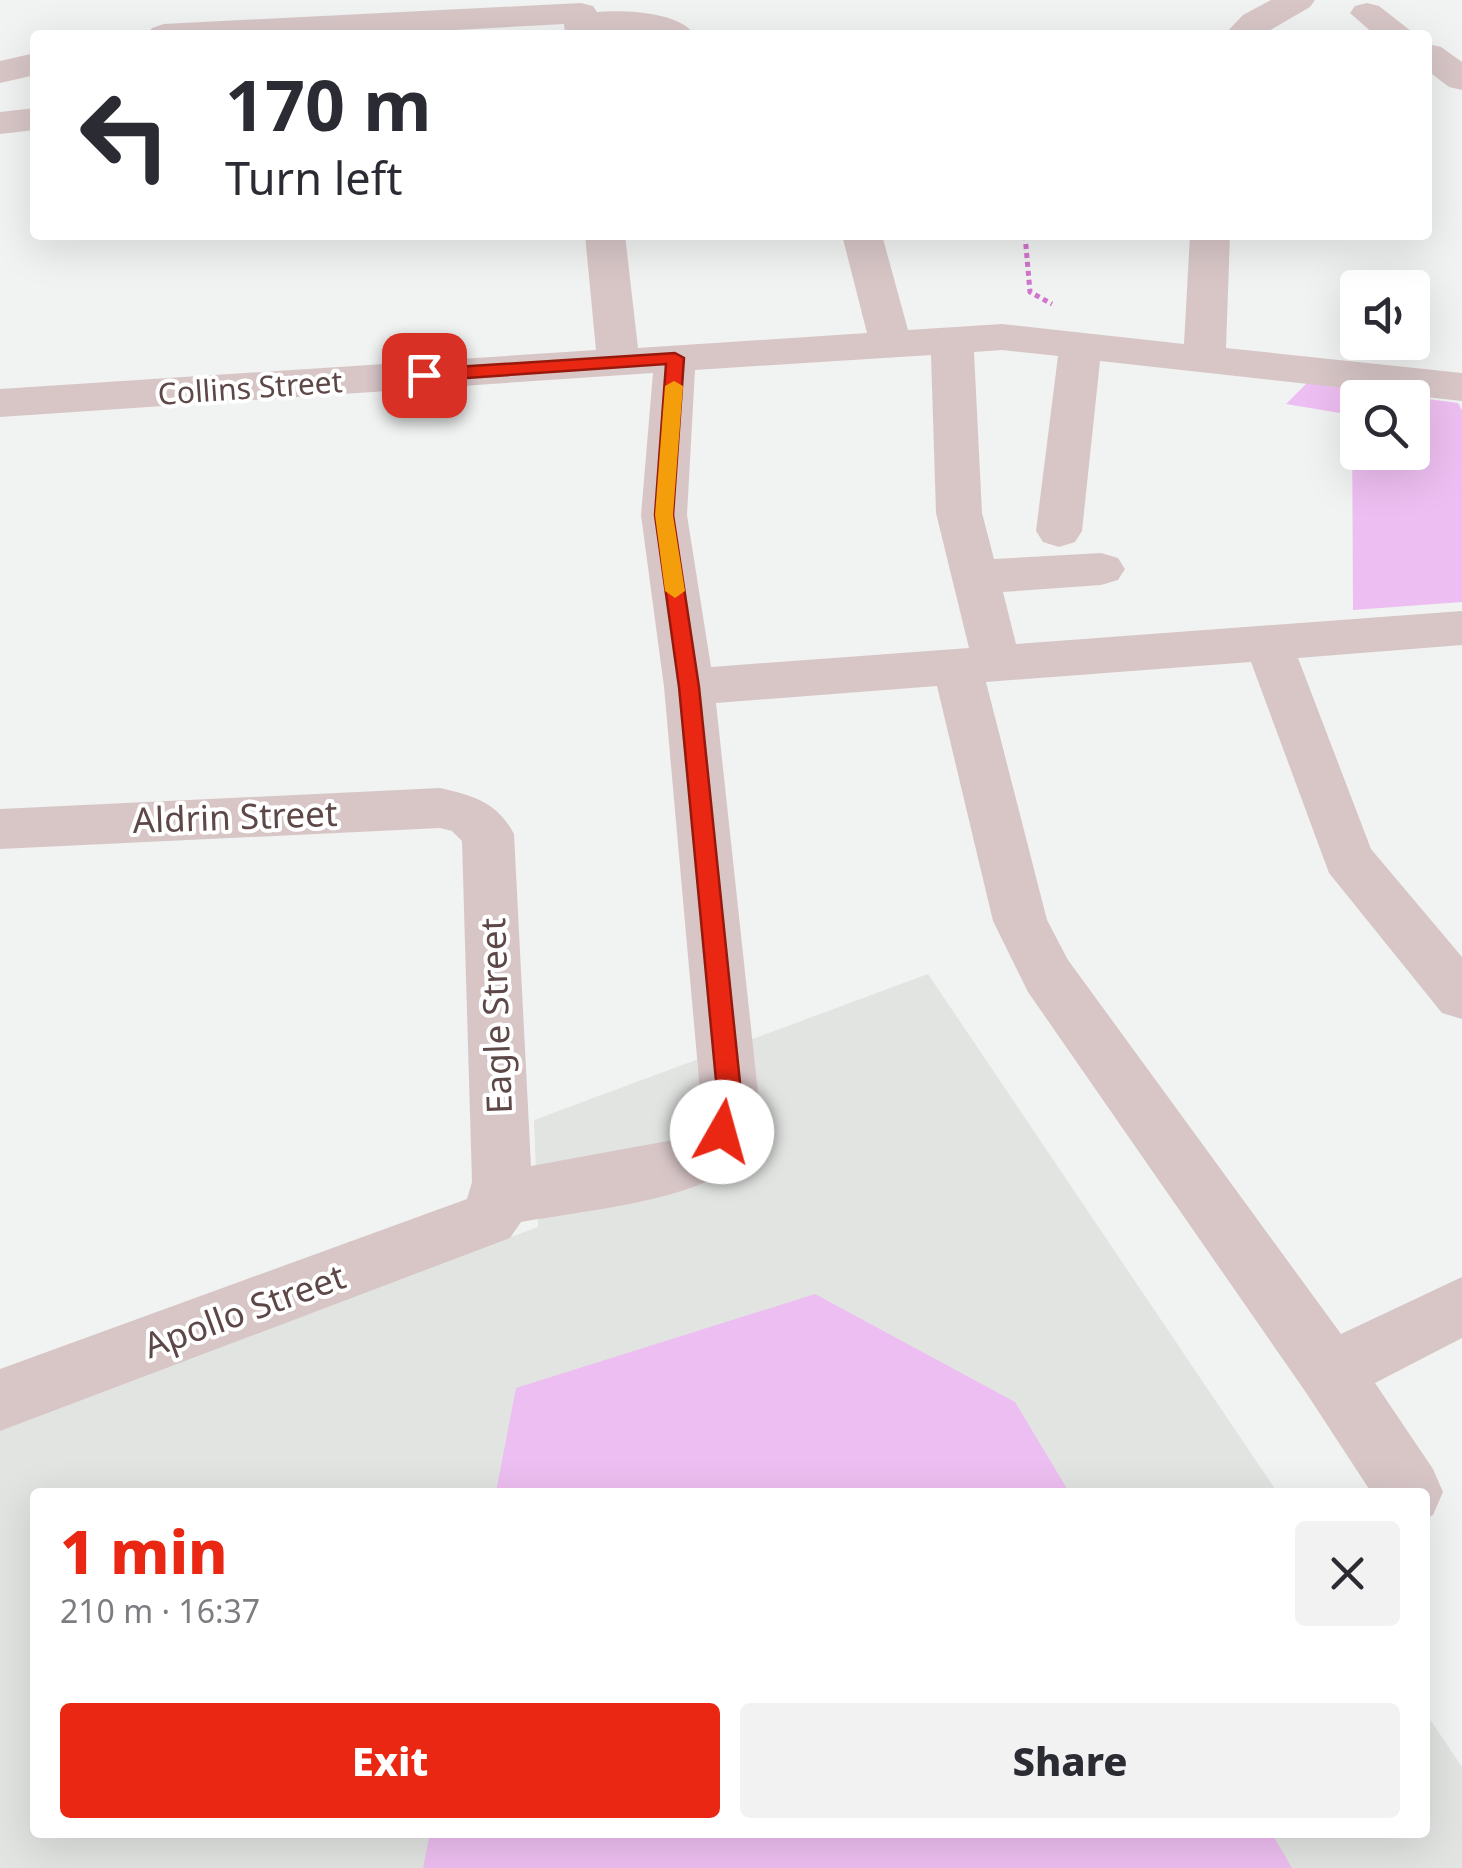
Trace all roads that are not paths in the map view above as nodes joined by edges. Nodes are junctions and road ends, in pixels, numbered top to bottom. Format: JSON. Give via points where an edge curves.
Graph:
{"nodes":[{"id":1,"x":1298,"y":0,"type":"edge"},
{"id":2,"x":1367,"y":14,"type":"dead end"},
{"id":3,"x":581,"y":18,"type":"edge"},
{"id":4,"x":287,"y":30,"type":"edge"},
{"id":5,"x":662,"y":30,"type":"edge"},
{"id":6,"x":1247,"y":30,"type":"edge"},
{"id":7,"x":1391,"y":30,"type":"edge"},
{"id":8,"x":1432,"y":58,"type":"edge"},
{"id":9,"x":30,"y":65,"type":"edge"},
{"id":10,"x":0,"y":72,"type":"edge"},
{"id":11,"x":1462,"y":79,"type":"edge"},
{"id":12,"x":30,"y":120,"type":"edge"},
{"id":13,"x":0,"y":123,"type":"edge"},
{"id":14,"x":605,"y":240,"type":"edge"},
{"id":15,"x":863,"y":240,"type":"edge"},
{"id":16,"x":1210,"y":240,"type":"edge"},
{"id":17,"x":952,"y":340,"type":"junction"},
{"id":18,"x":891,"y":344,"type":"junction"},
{"id":19,"x":1081,"y":345,"type":"junction"},
{"id":20,"x":675,"y":358,"type":"junction"},
{"id":21,"x":1204,"y":358,"type":"junction"},
{"id":22,"x":618,"y":362,"type":"junction"},
{"id":23,"x":1462,"y":387,"type":"edge"},
{"id":24,"x":0,"y":403,"type":"edge"},
{"id":25,"x":1059,"y":531,"type":"dead end"},
{"id":26,"x":1101,"y":569,"type":"dead end"},
{"id":27,"x":976,"y":578,"type":"junction"},
{"id":28,"x":1462,"y":628,"type":"edge"},
{"id":29,"x":1268,"y":642,"type":"junction"},
{"id":30,"x":977,"y":665,"type":"junction"},
{"id":31,"x":689,"y":687,"type":"junction"},
{"id":32,"x":470,"y":815,"type":"joint"},
{"id":33,"x":0,"y":829,"type":"edge"},
{"id":34,"x":1462,"y":996,"type":"edge"},
{"id":35,"x":495,"y":1209,"type":"junction"},
{"id":36,"x":1462,"y":1306,"type":"edge"},
{"id":37,"x":1330,"y":1372,"type":"junction"},
{"id":38,"x":0,"y":1400,"type":"edge"},
{"id":39,"x":1406,"y":1488,"type":"edge"}],
"edges":[{"from":1,"to":6,"type":"street"},
{"from":2,"to":7,"type":"street"},
{"from":3,"to":4,"type":"street"},
{"from":3,"to":5,"type":"street","via":[[632,20]]},
{"from":8,"to":11,"type":"street"},
{"from":9,"to":10,"type":"street"},
{"from":12,"to":13,"type":"street"},
{"from":14,"to":22,"type":"street"},
{"from":15,"to":18,"type":"street"},
{"from":16,"to":21,"type":"street"},
{"from":17,"to":18,"type":"street","name":"Collins Street"},
{"from":17,"to":19,"type":"street","name":"Collins Street","via":[[1002,336]]},
{"from":17,"to":27,"type":"street","via":[[959,512]]},
{"from":18,"to":20,"type":"street","name":"Collins Street"},
{"from":19,"to":21,"type":"street","name":"Collins Street"},
{"from":19,"to":25,"type":"street"},
{"from":20,"to":22,"type":"street","name":"Collins Street"},
{"from":20,"to":31,"type":"street","name":"Apollo Street","via":[[664,515]]},
{"from":21,"to":23,"type":"street","name":"Collins Street"},
{"from":22,"to":24,"type":"street","name":"Collins Street"},
{"from":26,"to":27,"type":"street"},
{"from":27,"to":30,"type":"street"},
{"from":28,"to":29,"type":"street"},
{"from":29,"to":30,"type":"street"},
{"from":29,"to":34,"type":"street","via":[[1348,858]]},
{"from":30,"to":31,"type":"street"},
{"from":30,"to":37,"type":"street","via":[[1020,921],[1048,976]]},
{"from":31,"to":35,"type":"street","name":"Apollo Street","via":[[730,1102],[722,1132],[706,1155],[678,1166]]},
{"from":32,"to":33,"type":"street","name":"Aldrin Street","via":[[440,808]]},
{"from":32,"to":35,"type":"street","name":"Eagle Street","via":[[488,834]]},
{"from":35,"to":38,"type":"street","name":"Apollo Street"},
{"from":36,"to":37,"type":"street"},
{"from":37,"to":39,"type":"street"}]}
